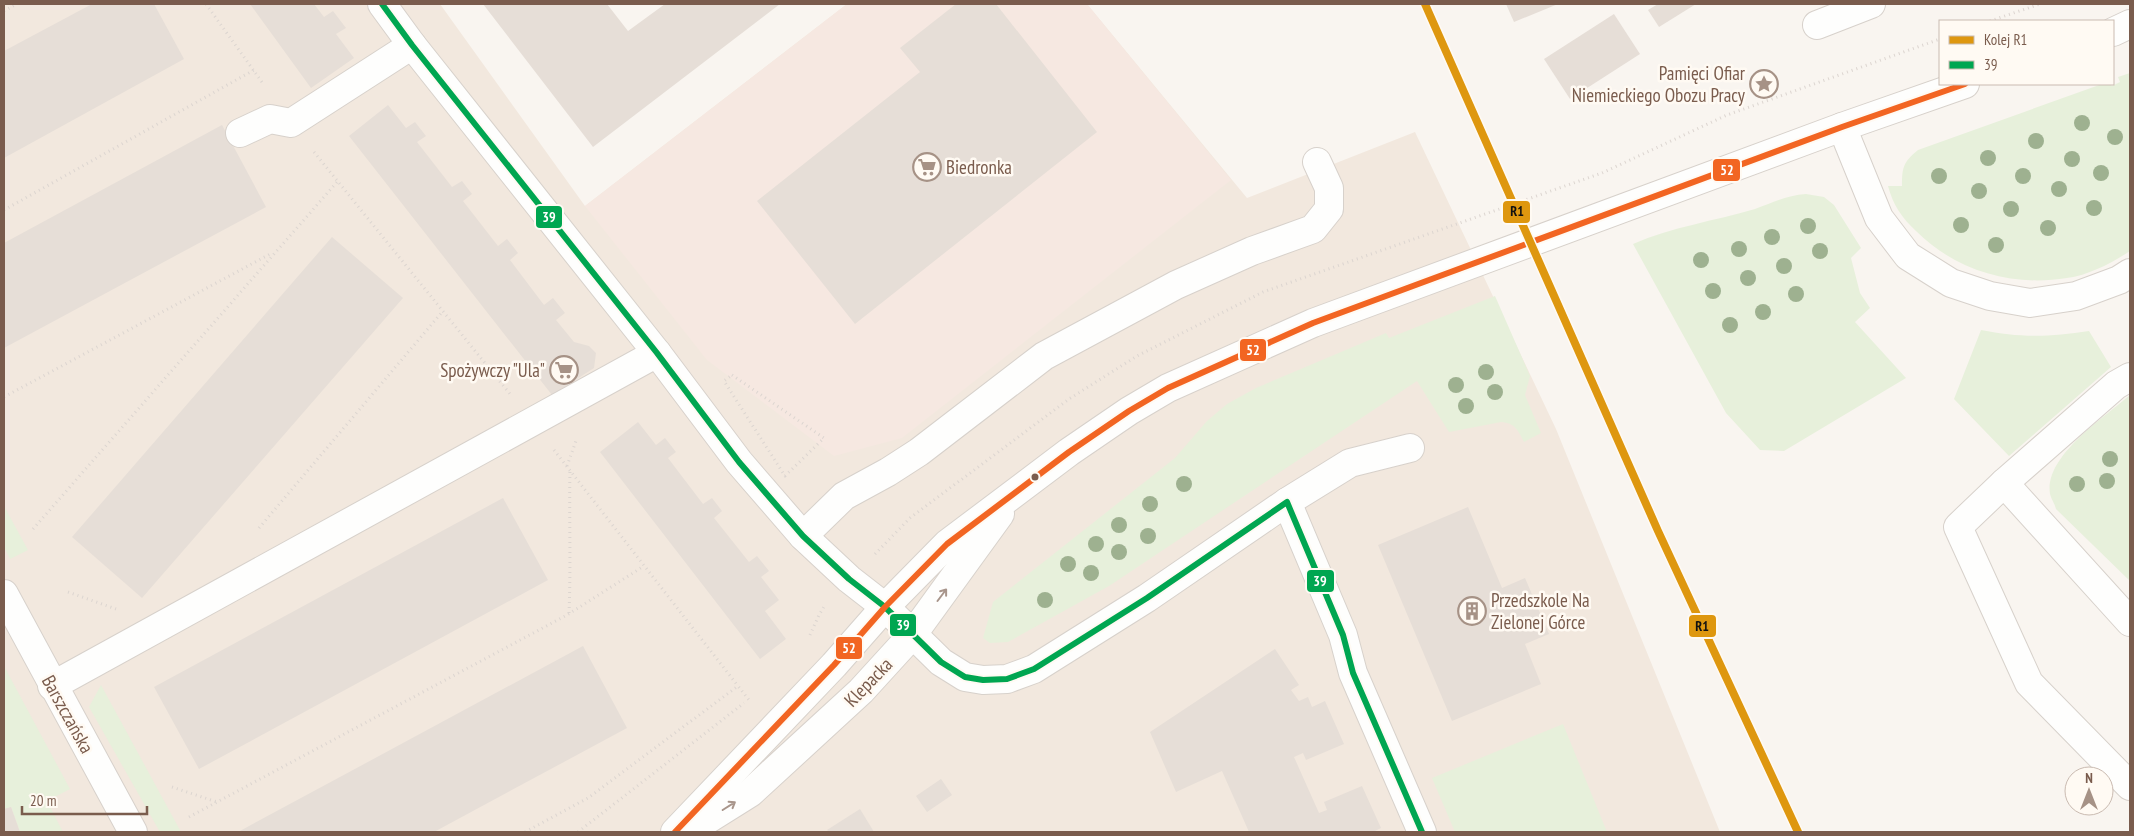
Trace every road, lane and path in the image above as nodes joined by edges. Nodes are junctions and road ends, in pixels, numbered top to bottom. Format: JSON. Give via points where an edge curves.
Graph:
{"nodes":[{"id":1,"x":17,"y":4,"type":"edge"},
{"id":2,"x":206,"y":4,"type":"edge"},
{"id":3,"x":382,"y":4,"type":"edge"},
{"id":4,"x":1871,"y":4,"type":"edge"},
{"id":5,"x":2040,"y":4,"type":"edge"},
{"id":6,"x":4,"y":10,"type":"edge"},
{"id":7,"x":1993,"y":20,"type":"edge"},
{"id":8,"x":2130,"y":24,"type":"edge"},
{"id":9,"x":1817,"y":25,"type":"dead end"},
{"id":10,"x":2114,"y":32,"type":"edge"},
{"id":11,"x":1939,"y":39,"type":"edge"},
{"id":12,"x":412,"y":45,"type":"junction"},
{"id":13,"x":254,"y":70,"type":"junction"},
{"id":14,"x":1962,"y":85,"type":"edge"},
{"id":15,"x":291,"y":122,"type":"junction"},
{"id":16,"x":1842,"y":127,"type":"junction"},
{"id":17,"x":240,"y":133,"type":"dead end"},
{"id":18,"x":1317,"y":162,"type":"dead end"},
{"id":19,"x":338,"y":181,"type":"junction"},
{"id":20,"x":4,"y":210,"type":"edge"},
{"id":21,"x":1452,"y":226,"type":"dead end"},
{"id":22,"x":275,"y":252,"type":"junction"},
{"id":23,"x":2130,"y":273,"type":"edge"},
{"id":24,"x":443,"y":311,"type":"junction"},
{"id":25,"x":657,"y":353,"type":"junction"},
{"id":26,"x":2130,"y":377,"type":"edge"},
{"id":27,"x":4,"y":396,"type":"edge"},
{"id":28,"x":532,"y":422,"type":"junction"},
{"id":29,"x":1410,"y":448,"type":"dead end"},
{"id":30,"x":570,"y":470,"type":"junction"},
{"id":31,"x":785,"y":476,"type":"joint"},
{"id":32,"x":2004,"y":483,"type":"junction"},
{"id":33,"x":1012,"y":497,"type":"junction"},
{"id":34,"x":1287,"y":502,"type":"junction"},
{"id":35,"x":33,"y":529,"type":"dead end"},
{"id":36,"x":257,"y":532,"type":"dead end"},
{"id":37,"x":804,"y":536,"type":"junction"},
{"id":38,"x":644,"y":566,"type":"junction"},
{"id":39,"x":4,"y":594,"type":"edge"},
{"id":40,"x":826,"y":604,"type":"dead end"},
{"id":41,"x":885,"y":607,"type":"junction"},
{"id":42,"x":569,"y":614,"type":"junction"},
{"id":43,"x":2130,"y":622,"type":"edge"},
{"id":44,"x":913,"y":634,"type":"junction"},
{"id":45,"x":808,"y":641,"type":"dead end"},
{"id":46,"x":52,"y":686,"type":"junction"},
{"id":47,"x":738,"y":686,"type":"junction"},
{"id":48,"x":756,"y":694,"type":"dead end"},
{"id":49,"x":749,"y":700,"type":"junction"},
{"id":50,"x":2130,"y":786,"type":"edge"},
{"id":51,"x":172,"y":787,"type":"dead end"},
{"id":52,"x":217,"y":802,"type":"junction"},
{"id":53,"x":189,"y":817,"type":"dead end"},
{"id":54,"x":133,"y":832,"type":"edge"},
{"id":55,"x":525,"y":832,"type":"edge"},
{"id":56,"x":578,"y":832,"type":"edge"},
{"id":57,"x":676,"y":832,"type":"edge"},
{"id":58,"x":688,"y":832,"type":"edge"},
{"id":59,"x":1422,"y":832,"type":"edge"}],
"edges":[{"from":1,"to":6,"type":"path"},
{"from":2,"to":13,"type":"path"},
{"from":3,"to":12,"type":"street"},
{"from":4,"to":9,"type":"street"},
{"from":5,"to":7,"type":"path"},
{"from":8,"to":10,"type":"street"},
{"from":11,"to":21,"type":"path","via":[[1727,115],[1602,173]]},
{"from":12,"to":15,"type":"street"},
{"from":12,"to":25,"type":"street"},
{"from":13,"to":15,"type":"path"},
{"from":13,"to":20,"type":"path"},
{"from":14,"to":16,"type":"street","name":"Klepacka"},
{"from":15,"to":17,"type":"street","via":[[270,119]]},
{"from":15,"to":19,"type":"path"},
{"from":16,"to":23,"type":"street","via":[[1879,218],[1908,256],[1951,283],[1990,296],[2030,303],[2076,296]]},
{"from":16,"to":33,"type":"street","name":"Klepacka","via":[[1331,316],[1244,353],[1168,388],[1129,411],[1042,471]]},
{"from":18,"to":37,"type":"street","via":[[1329,188],[1329,209],[1313,229],[1252,251],[1176,285],[1044,356],[919,452],[844,496]]},
{"from":19,"to":22,"type":"path"},
{"from":19,"to":24,"type":"path"},
{"from":22,"to":27,"type":"path"},
{"from":22,"to":35,"type":"path"},
{"from":24,"to":28,"type":"path"},
{"from":24,"to":36,"type":"path"},
{"from":25,"to":28,"type":"street"},
{"from":25,"to":37,"type":"street","via":[[739,462]]},
{"from":26,"to":32,"type":"street","via":[[2116,385]]},
{"from":28,"to":30,"type":"path"},
{"from":28,"to":46,"type":"street"},
{"from":29,"to":34,"type":"street","via":[[1350,463]]},
{"from":30,"to":38,"type":"path"},
{"from":30,"to":42,"type":"path"},
{"from":31,"to":31,"type":"path","via":[[724,380],[732,375],[824,438]]},
{"from":32,"to":43,"type":"street"},
{"from":32,"to":50,"type":"street","via":[[1958,527],[2029,683]]},
{"from":33,"to":41,"type":"street","name":"Klepacka","via":[[947,544]]},
{"from":44,"to":33,"type":"street","name":"Klepacka","one_way":true},
{"from":34,"to":44,"type":"street","via":[[1147,598],[1034,669],[1007,679],[965,677],[941,662]]},
{"from":34,"to":59,"type":"street","via":[[1343,635],[1353,673]]},
{"from":37,"to":41,"type":"street","via":[[849,580]]},
{"from":38,"to":42,"type":"path"},
{"from":38,"to":47,"type":"path"},
{"from":39,"to":46,"type":"street","name":"Barszczańska"},
{"from":40,"to":45,"type":"path"},
{"from":41,"to":44,"type":"street"},
{"from":41,"to":57,"type":"street","name":"Klepacka"},
{"from":42,"to":52,"type":"path"},
{"from":58,"to":44,"type":"street","name":"Klepacka","one_way":true,"via":[[750,793],[861,692]]},
{"from":46,"to":54,"type":"street","name":"Barszczańska"},
{"from":47,"to":49,"type":"path"},
{"from":47,"to":55,"type":"path","via":[[588,798]]},
{"from":48,"to":49,"type":"path"},
{"from":49,"to":56,"type":"path"},
{"from":51,"to":52,"type":"path"},
{"from":52,"to":53,"type":"path"}]}
